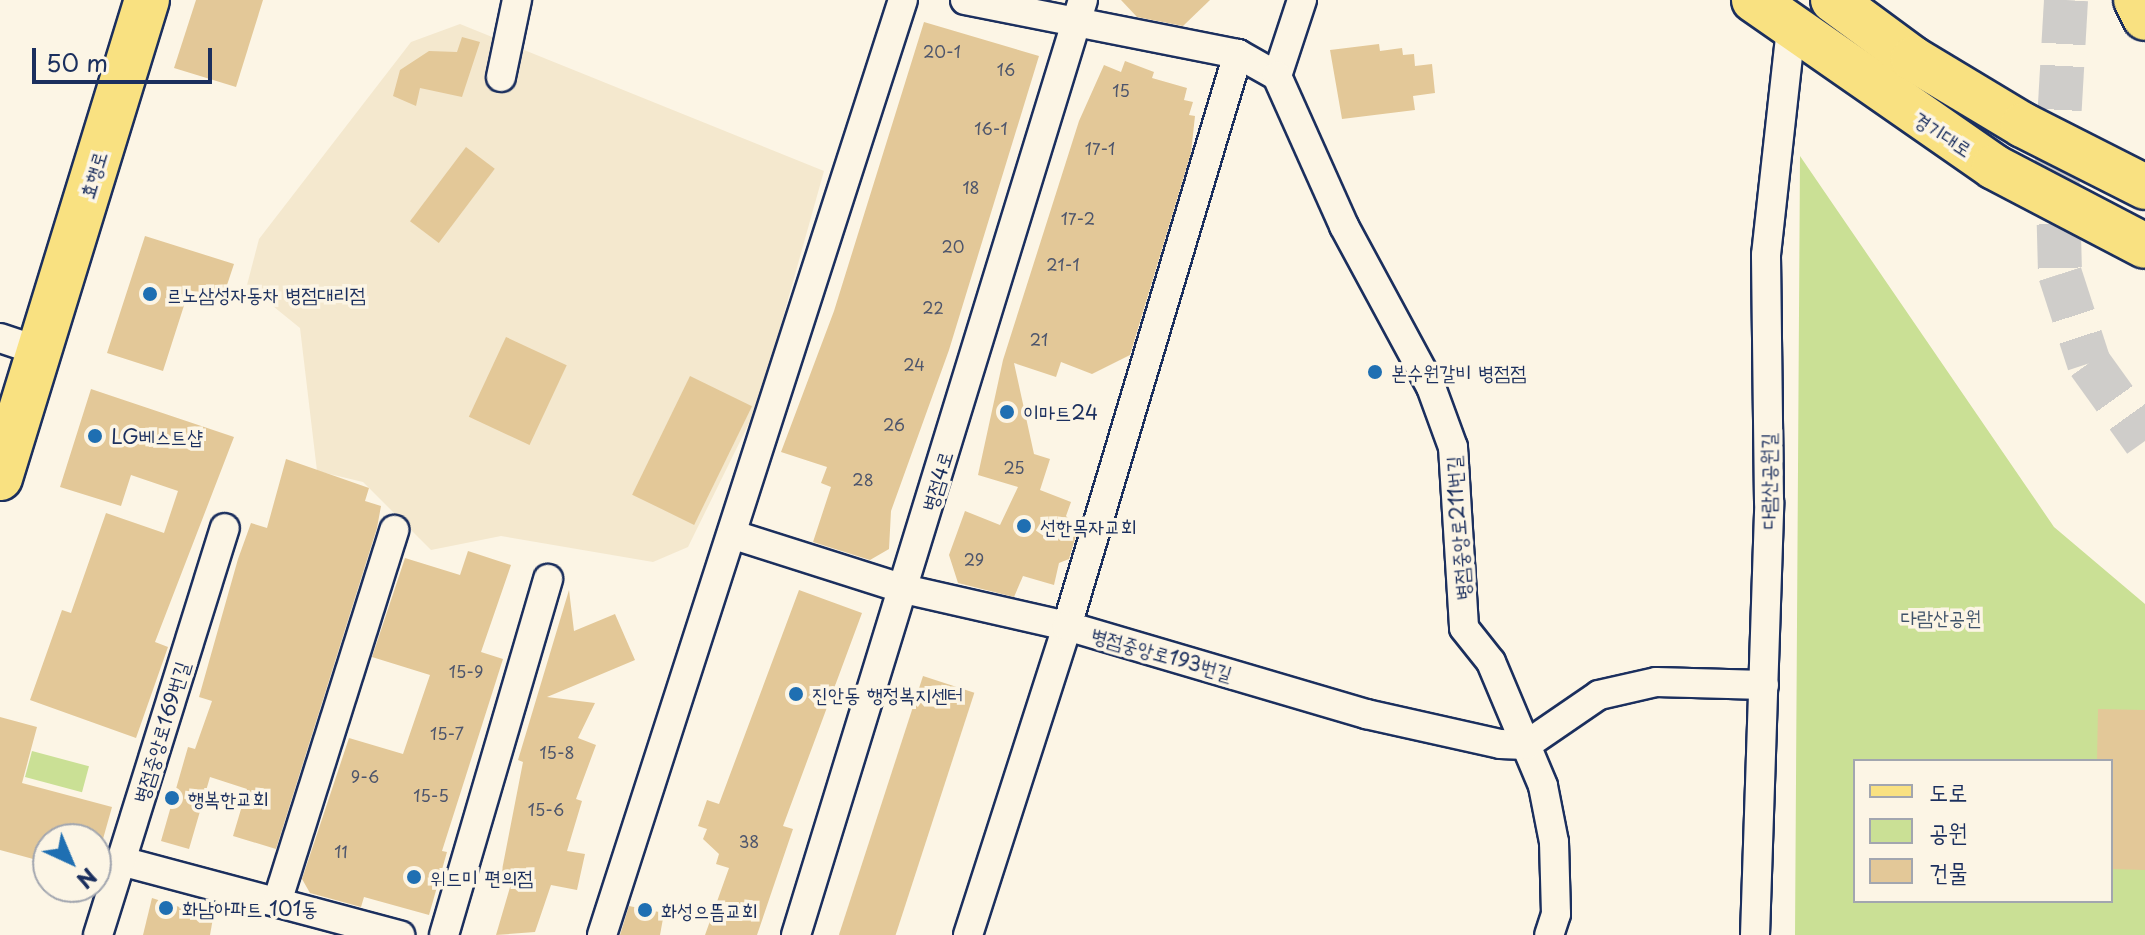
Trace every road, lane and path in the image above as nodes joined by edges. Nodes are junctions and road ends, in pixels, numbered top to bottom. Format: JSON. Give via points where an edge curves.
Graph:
{"nodes":[{"id":1,"x":124,"y":0,"type":"edge"},
{"id":2,"x":147,"y":0,"type":"edge"},
{"id":3,"x":517,"y":0,"type":"edge"},
{"id":4,"x":903,"y":0,"type":"edge"},
{"id":5,"x":965,"y":0,"type":"edge"},
{"id":6,"x":1302,"y":0,"type":"edge"},
{"id":7,"x":1754,"y":0,"type":"edge"},
{"id":8,"x":1833,"y":0,"type":"edge"},
{"id":9,"x":2136,"y":0,"type":"edge"},
{"id":10,"x":1079,"y":13,"type":"edge"},
{"id":11,"x":2145,"y":18,"type":"edge"},
{"id":12,"x":1791,"y":28,"type":"junction"},
{"id":13,"x":1238,"y":54,"type":"junction"},
{"id":14,"x":1277,"y":76,"type":"junction"},
{"id":15,"x":501,"y":77,"type":"dead end"},
{"id":16,"x":2145,"y":187,"type":"edge"},
{"id":17,"x":2145,"y":246,"type":"edge"},
{"id":18,"x":18,"y":344,"type":"edge"},
{"id":19,"x":0,"y":390,"type":"edge"},
{"id":20,"x":0,"y":478,"type":"edge"},
{"id":21,"x":225,"y":528,"type":"dead end"},
{"id":22,"x":394,"y":530,"type":"dead end"},
{"id":23,"x":734,"y":535,"type":"junction"},
{"id":24,"x":548,"y":579,"type":"dead end"},
{"id":25,"x":904,"y":589,"type":"junction"},
{"id":26,"x":1067,"y":626,"type":"junction"},
{"id":27,"x":1764,"y":685,"type":"junction"},
{"id":28,"x":1526,"y":745,"type":"junction"},
{"id":29,"x":121,"y":861,"type":"junction"},
{"id":30,"x":278,"y":899,"type":"junction"},
{"id":31,"x":98,"y":935,"type":"edge"},
{"id":32,"x":400,"y":935,"type":"edge"},
{"id":33,"x":444,"y":935,"type":"edge"},
{"id":34,"x":602,"y":935,"type":"edge"},
{"id":35,"x":796,"y":935,"type":"edge"},
{"id":36,"x":968,"y":935,"type":"edge"},
{"id":37,"x":1549,"y":935,"type":"edge"},
{"id":38,"x":1755,"y":935,"type":"edge"}],
"edges":[{"from":1,"to":18,"type":"main road","name":"효행로"},
{"from":2,"to":18,"type":"main road","name":"효행로"},
{"from":3,"to":15,"type":"street"},
{"from":4,"to":23,"type":"street"},
{"from":5,"to":10,"type":"street"},
{"from":6,"to":14,"type":"street"},
{"from":7,"to":12,"type":"main road","name":"경기대로"},
{"from":8,"to":16,"type":"main road","via":[[1913,59],[2023,125]]},
{"from":9,"to":11,"type":"main road"},
{"from":10,"to":13,"type":"street"},
{"from":10,"to":25,"type":"street","name":"병점4로"},
{"from":12,"to":17,"type":"main road","name":"경기대로","via":[[1994,167]]},
{"from":12,"to":27,"type":"street","name":"다람산공원길","via":[[1766,255]]},
{"from":13,"to":14,"type":"street"},
{"from":13,"to":26,"type":"street"},
{"from":14,"to":28,"type":"street","name":"병점중앙로211번길","via":[[1344,226],[1431,387],[1453,447],[1464,628],[1491,662]]},
{"from":18,"to":19,"type":"main road","name":"효행로"},
{"from":18,"to":20,"type":"main road","name":"효행로"},
{"from":21,"to":29,"type":"street","name":"병점중앙로169번길"},
{"from":22,"to":30,"type":"street"},
{"from":23,"to":25,"type":"street"},
{"from":23,"to":34,"type":"street"},
{"from":24,"to":33,"type":"street"},
{"from":25,"to":26,"type":"street"},
{"from":25,"to":35,"type":"street","name":"병점4로"},
{"from":26,"to":28,"type":"street","name":"병점중앙로193번길","via":[[1366,714]]},
{"from":26,"to":36,"type":"street","name":"병점중앙로193번길"},
{"from":27,"to":28,"type":"street","via":[[1656,682],[1599,695]]},
{"from":27,"to":38,"type":"street","name":"다람산공원길"},
{"from":28,"to":37,"type":"street","name":"병점중앙로211번길","via":[[1554,842],[1556,914]]},
{"from":29,"to":30,"type":"street"},
{"from":29,"to":31,"type":"street","name":"병점중앙로169번길"},
{"from":30,"to":32,"type":"street"}]}
